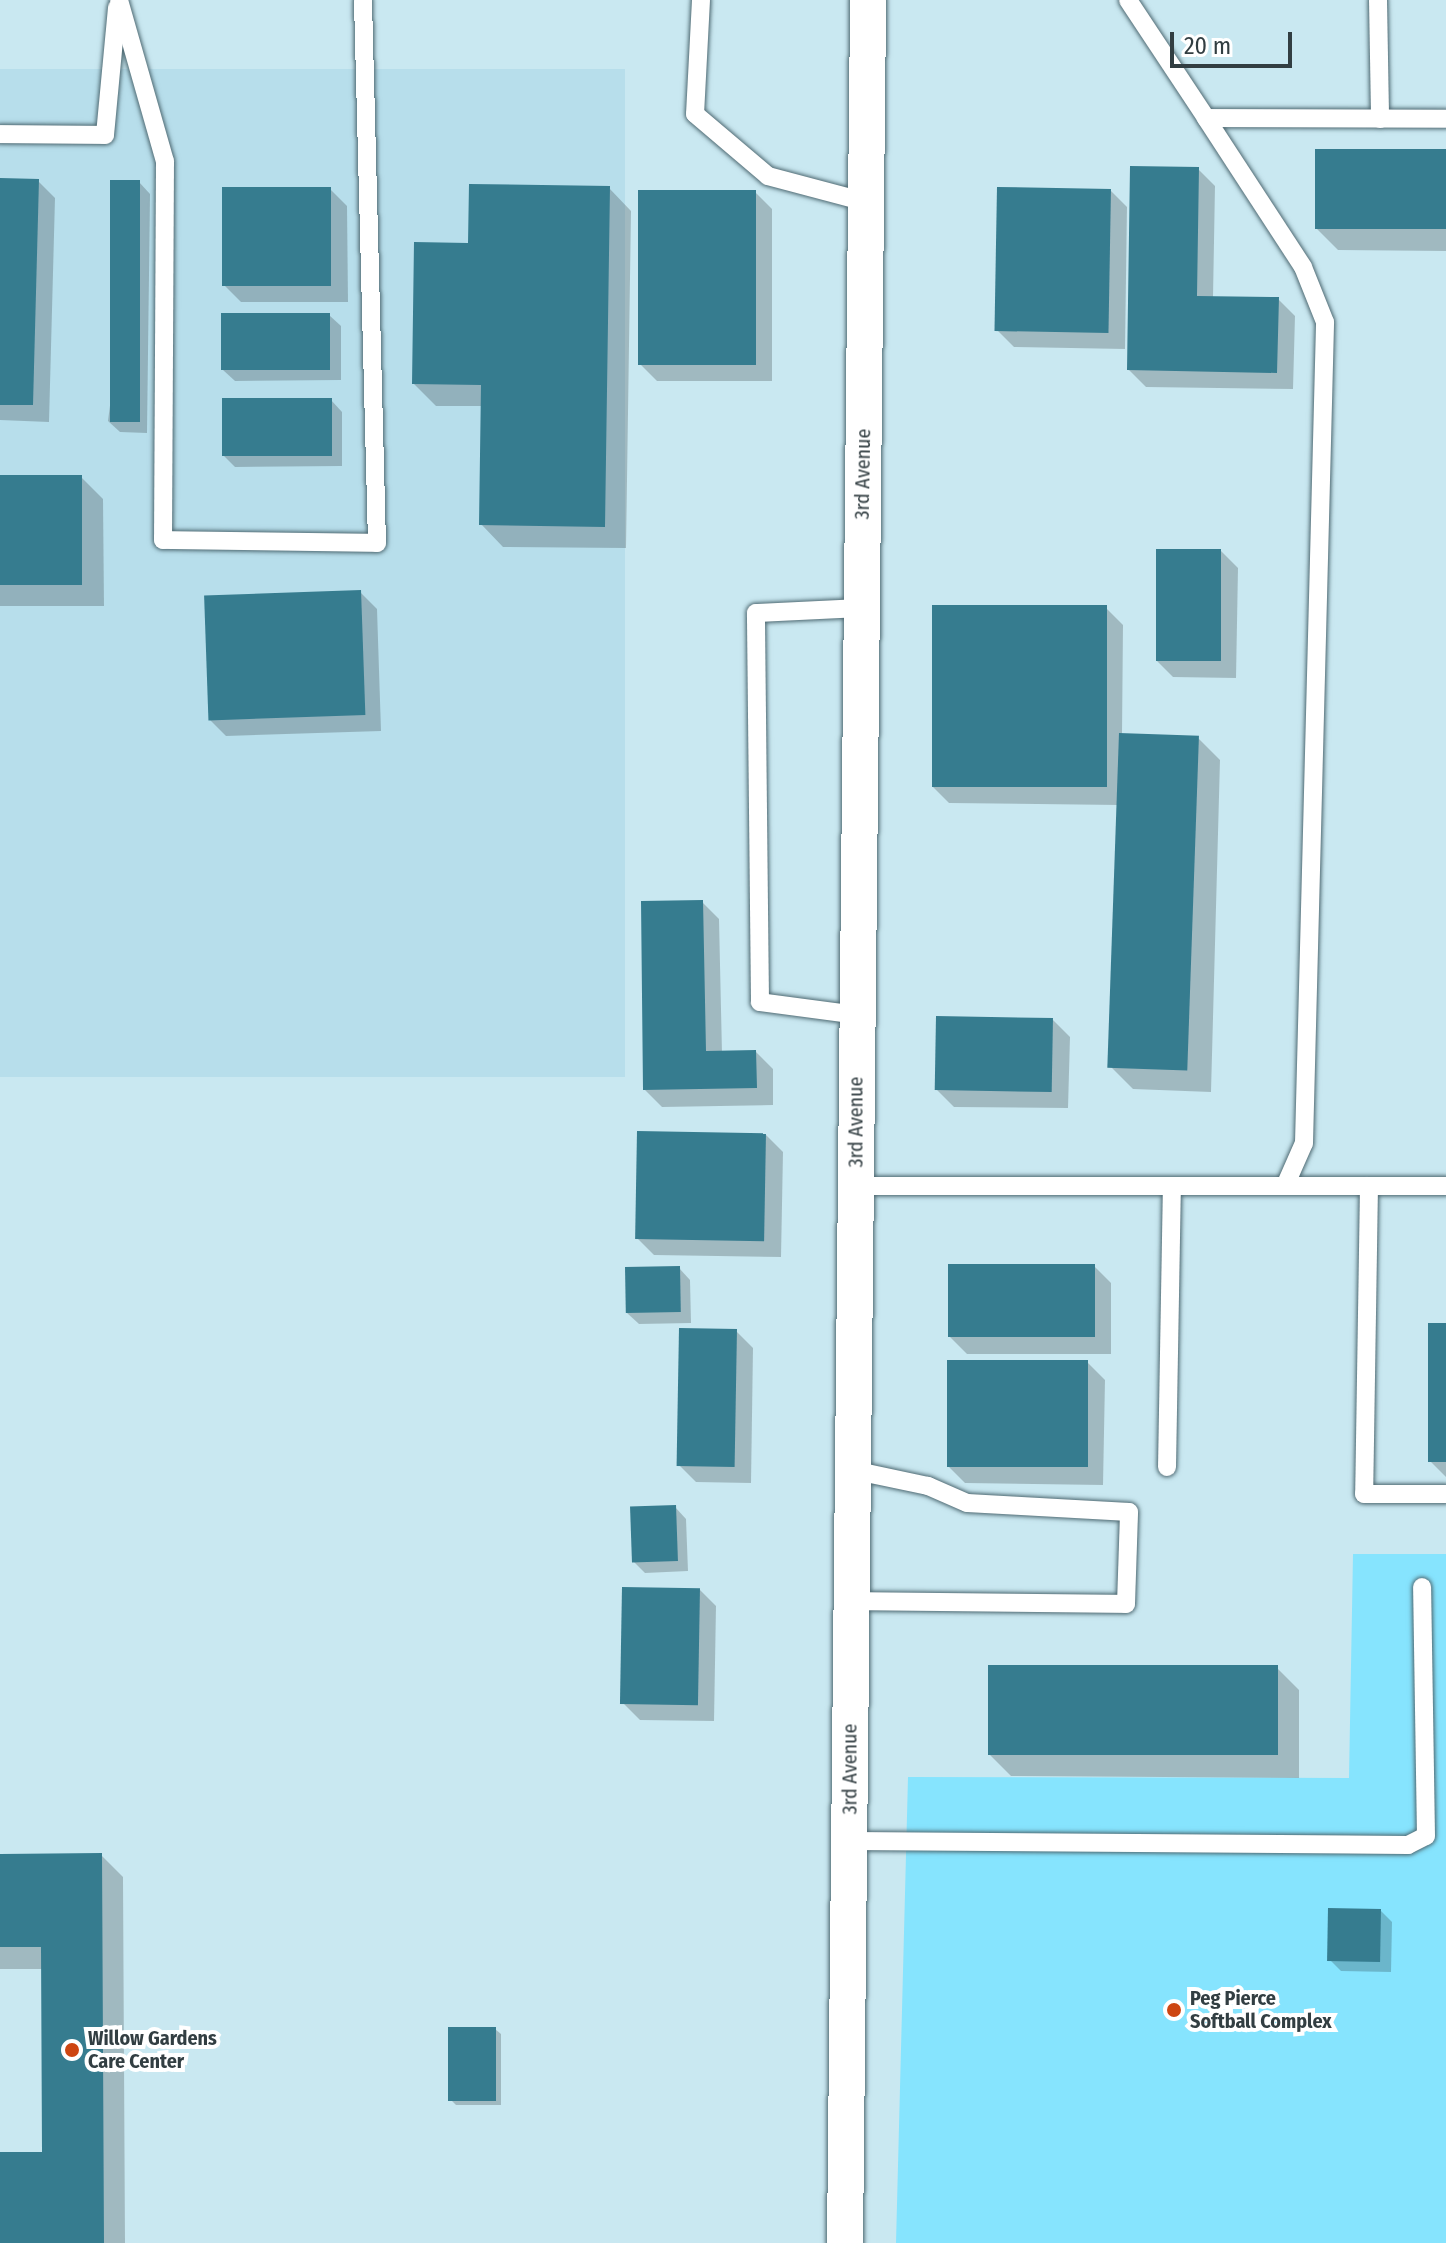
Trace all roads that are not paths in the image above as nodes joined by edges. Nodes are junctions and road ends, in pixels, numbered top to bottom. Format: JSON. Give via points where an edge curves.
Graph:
{"nodes":[{"id":1,"x":118,"y":0,"type":"edge"},
{"id":2,"x":363,"y":0,"type":"edge"},
{"id":3,"x":701,"y":0,"type":"edge"},
{"id":4,"x":868,"y":0,"type":"edge"},
{"id":5,"x":1128,"y":0,"type":"edge"},
{"id":6,"x":1378,"y":0,"type":"edge"},
{"id":7,"x":1206,"y":118,"type":"junction"},
{"id":8,"x":1380,"y":119,"type":"junction"},
{"id":9,"x":1446,"y":119,"type":"edge"},
{"id":10,"x":0,"y":134,"type":"edge"},
{"id":11,"x":866,"y":202,"type":"junction"},
{"id":12,"x":862,"y":608,"type":"junction"},
{"id":13,"x":857,"y":1015,"type":"junction"},
{"id":14,"x":856,"y":1186,"type":"junction"},
{"id":15,"x":1172,"y":1186,"type":"junction"},
{"id":16,"x":1285,"y":1186,"type":"junction"},
{"id":17,"x":1369,"y":1186,"type":"junction"},
{"id":18,"x":1446,"y":1186,"type":"edge"},
{"id":19,"x":1167,"y":1467,"type":"dead end"},
{"id":20,"x":852,"y":1470,"type":"junction"},
{"id":21,"x":1446,"y":1494,"type":"edge"},
{"id":22,"x":1422,"y":1587,"type":"dead end"},
{"id":23,"x":851,"y":1601,"type":"junction"},
{"id":24,"x":849,"y":1841,"type":"junction"},
{"id":25,"x":845,"y":2243,"type":"edge"}],
"edges":[{"from":1,"to":2,"type":"lane","via":[[165,161],[163,540],[377,543]]},
{"from":1,"to":10,"type":"lane","via":[[105,135]]},
{"from":3,"to":11,"type":"lane","via":[[695,114],[768,176]]},
{"from":4,"to":11,"type":"street","name":"3rd Avenue"},
{"from":5,"to":7,"type":"lane"},
{"from":6,"to":8,"type":"lane"},
{"from":7,"to":8,"type":"lane"},
{"from":7,"to":16,"type":"lane","via":[[1303,267],[1325,322],[1304,1143]]},
{"from":8,"to":9,"type":"lane"},
{"from":11,"to":12,"type":"street","name":"3rd Avenue"},
{"from":12,"to":13,"type":"street","name":"3rd Avenue"},
{"from":12,"to":13,"type":"lane","via":[[756,613],[760,1002]]},
{"from":13,"to":14,"type":"street","name":"3rd Avenue"},
{"from":14,"to":15,"type":"lane"},
{"from":14,"to":20,"type":"street","name":"3rd Avenue"},
{"from":15,"to":16,"type":"lane"},
{"from":15,"to":19,"type":"lane"},
{"from":16,"to":17,"type":"lane"},
{"from":17,"to":18,"type":"lane"},
{"from":17,"to":21,"type":"lane","via":[[1364,1494]]},
{"from":20,"to":23,"type":"street","name":"3rd Avenue"},
{"from":20,"to":23,"type":"lane","via":[[928,1486],[967,1503],[1129,1512],[1126,1604]]},
{"from":22,"to":24,"type":"lane","via":[[1426,1836],[1408,1845]]},
{"from":23,"to":24,"type":"street","name":"3rd Avenue"},
{"from":24,"to":25,"type":"street","name":"3rd Avenue"}]}
